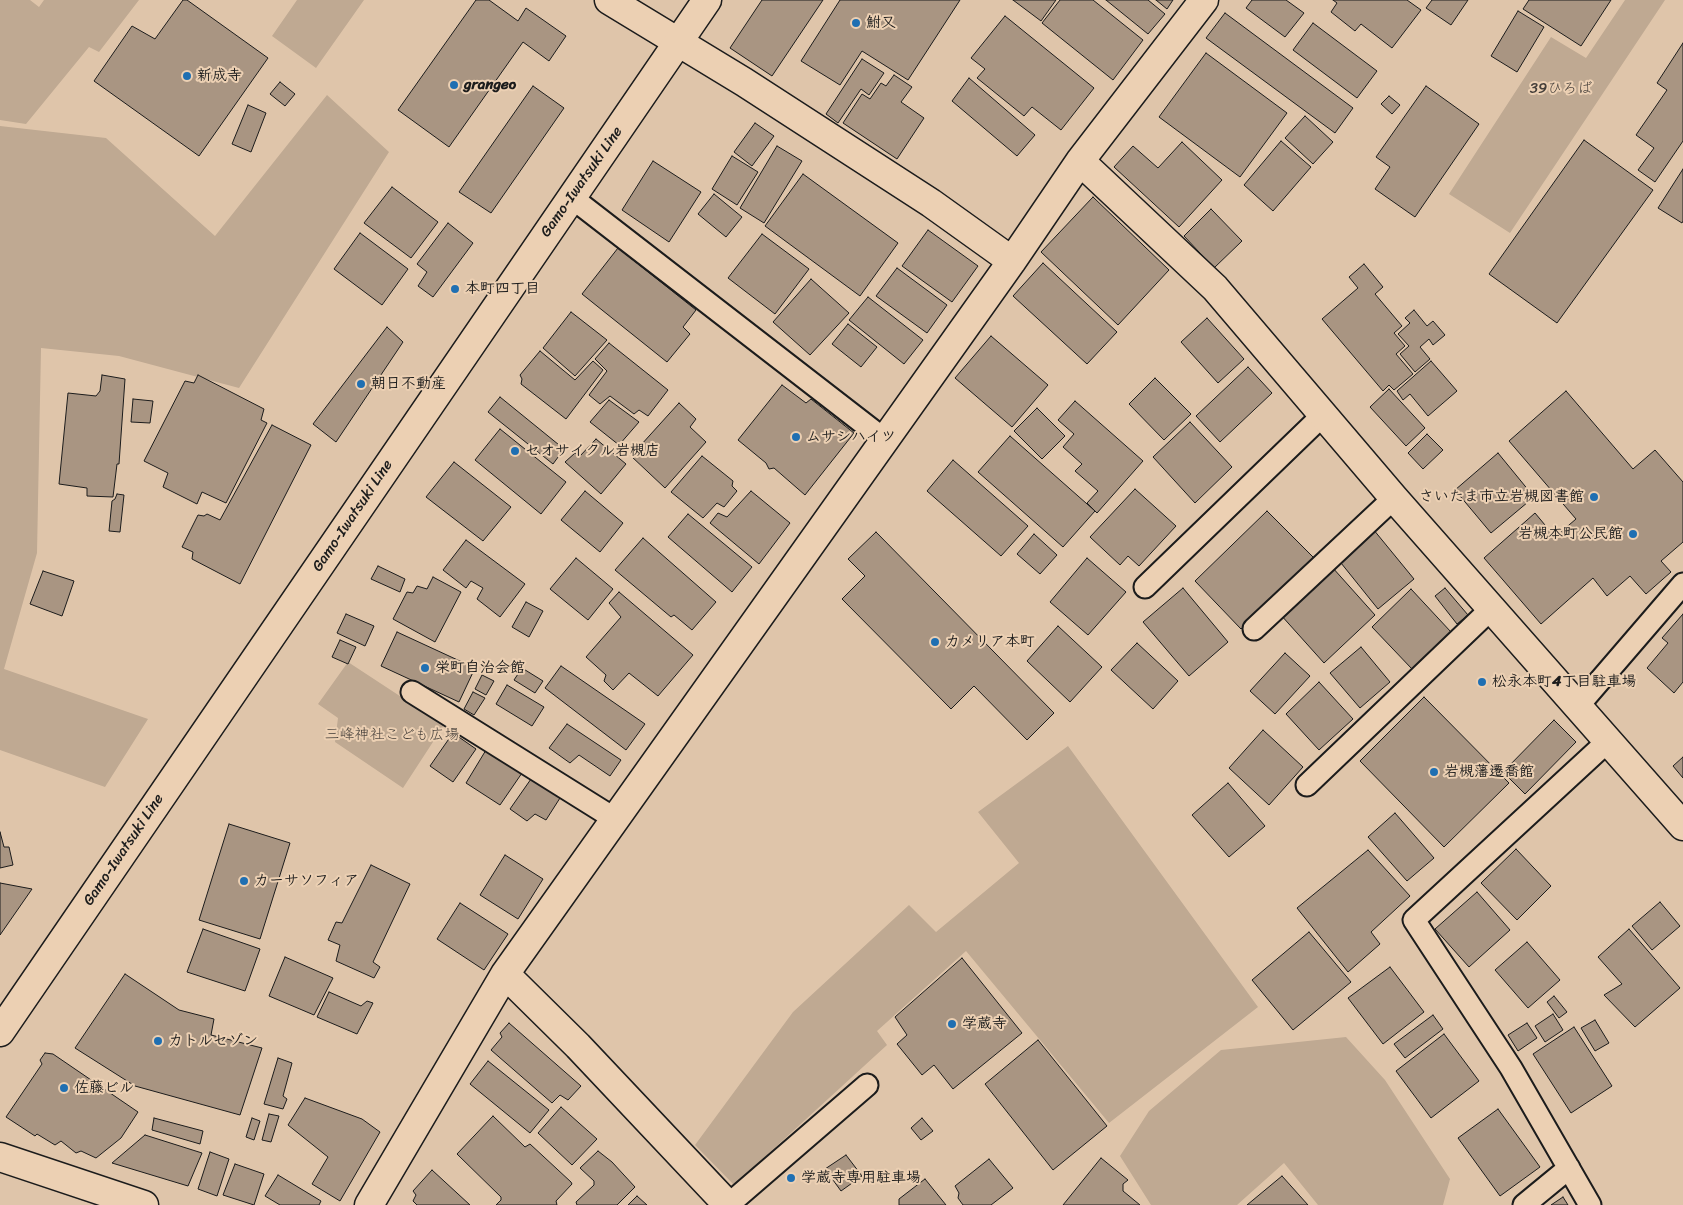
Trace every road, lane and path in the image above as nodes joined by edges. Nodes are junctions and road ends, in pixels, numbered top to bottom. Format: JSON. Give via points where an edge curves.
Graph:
{"nodes":[{"id":1,"x":609,"y":0,"type":"edge"},
{"id":2,"x":706,"y":0,"type":"edge"},
{"id":3,"x":1204,"y":0,"type":"edge"},
{"id":4,"x":678,"y":42,"type":"junction"},
{"id":5,"x":1080,"y":162,"type":"junction"},
{"id":6,"x":571,"y":197,"type":"junction"},
{"id":7,"x":1012,"y":261,"type":"junction"},
{"id":8,"x":1324,"y":414,"type":"junction"},
{"id":9,"x":885,"y":440,"type":"junction"},
{"id":10,"x":1394,"y":498,"type":"junction"},
{"id":11,"x":1683,"y":584,"type":"edge"},
{"id":12,"x":1145,"y":587,"type":"dead end"},
{"id":13,"x":1492,"y":608,"type":"junction"},
{"id":14,"x":1254,"y":629,"type":"dead end"},
{"id":15,"x":412,"y":692,"type":"dead end"},
{"id":16,"x":1578,"y":706,"type":"junction"},
{"id":17,"x":1608,"y":742,"type":"junction"},
{"id":18,"x":1307,"y":786,"type":"dead end"},
{"id":19,"x":615,"y":819,"type":"junction"},
{"id":20,"x":1683,"y":826,"type":"edge"},
{"id":21,"x":504,"y":974,"type":"junction"},
{"id":22,"x":1,"y":1029,"type":"edge"},
{"id":23,"x":867,"y":1085,"type":"dead end"},
{"id":24,"x":0,"y":1157,"type":"edge"},
{"id":25,"x":1569,"y":1168,"type":"junction"},
{"id":26,"x":144,"y":1205,"type":"edge"},
{"id":27,"x":369,"y":1205,"type":"edge"},
{"id":28,"x":728,"y":1205,"type":"edge"},
{"id":29,"x":1524,"y":1205,"type":"edge"},
{"id":30,"x":1590,"y":1205,"type":"edge"}],
"edges":[{"from":1,"to":4,"type":"street"},
{"from":2,"to":4,"type":"street","name":"Gamo-Iwatsuki Line"},
{"from":3,"to":5,"type":"street"},
{"from":4,"to":6,"type":"street","name":"Gamo-Iwatsuki Line"},
{"from":4,"to":7,"type":"street","via":[[923,198]]},
{"from":5,"to":7,"type":"street"},
{"from":5,"to":8,"type":"street","via":[[1215,288]]},
{"from":6,"to":9,"type":"lane"},
{"from":6,"to":22,"type":"street","name":"Gamo-Iwatsuki Line"},
{"from":7,"to":9,"type":"street"},
{"from":8,"to":10,"type":"street"},
{"from":8,"to":12,"type":"lane"},
{"from":9,"to":19,"type":"street"},
{"from":10,"to":13,"type":"street"},
{"from":10,"to":14,"type":"lane"},
{"from":11,"to":16,"type":"lane"},
{"from":13,"to":16,"type":"street"},
{"from":13,"to":18,"type":"lane"},
{"from":15,"to":19,"type":"lane"},
{"from":16,"to":17,"type":"street"},
{"from":17,"to":20,"type":"street"},
{"from":17,"to":25,"type":"lane","via":[[1414,920],[1510,1068]]},
{"from":19,"to":21,"type":"street"},
{"from":21,"to":27,"type":"street"},
{"from":21,"to":28,"type":"street","via":[[578,1046]]},
{"from":23,"to":28,"type":"lane"},
{"from":24,"to":26,"type":"street"},
{"from":25,"to":29,"type":"lane"},
{"from":25,"to":30,"type":"lane"}]}
